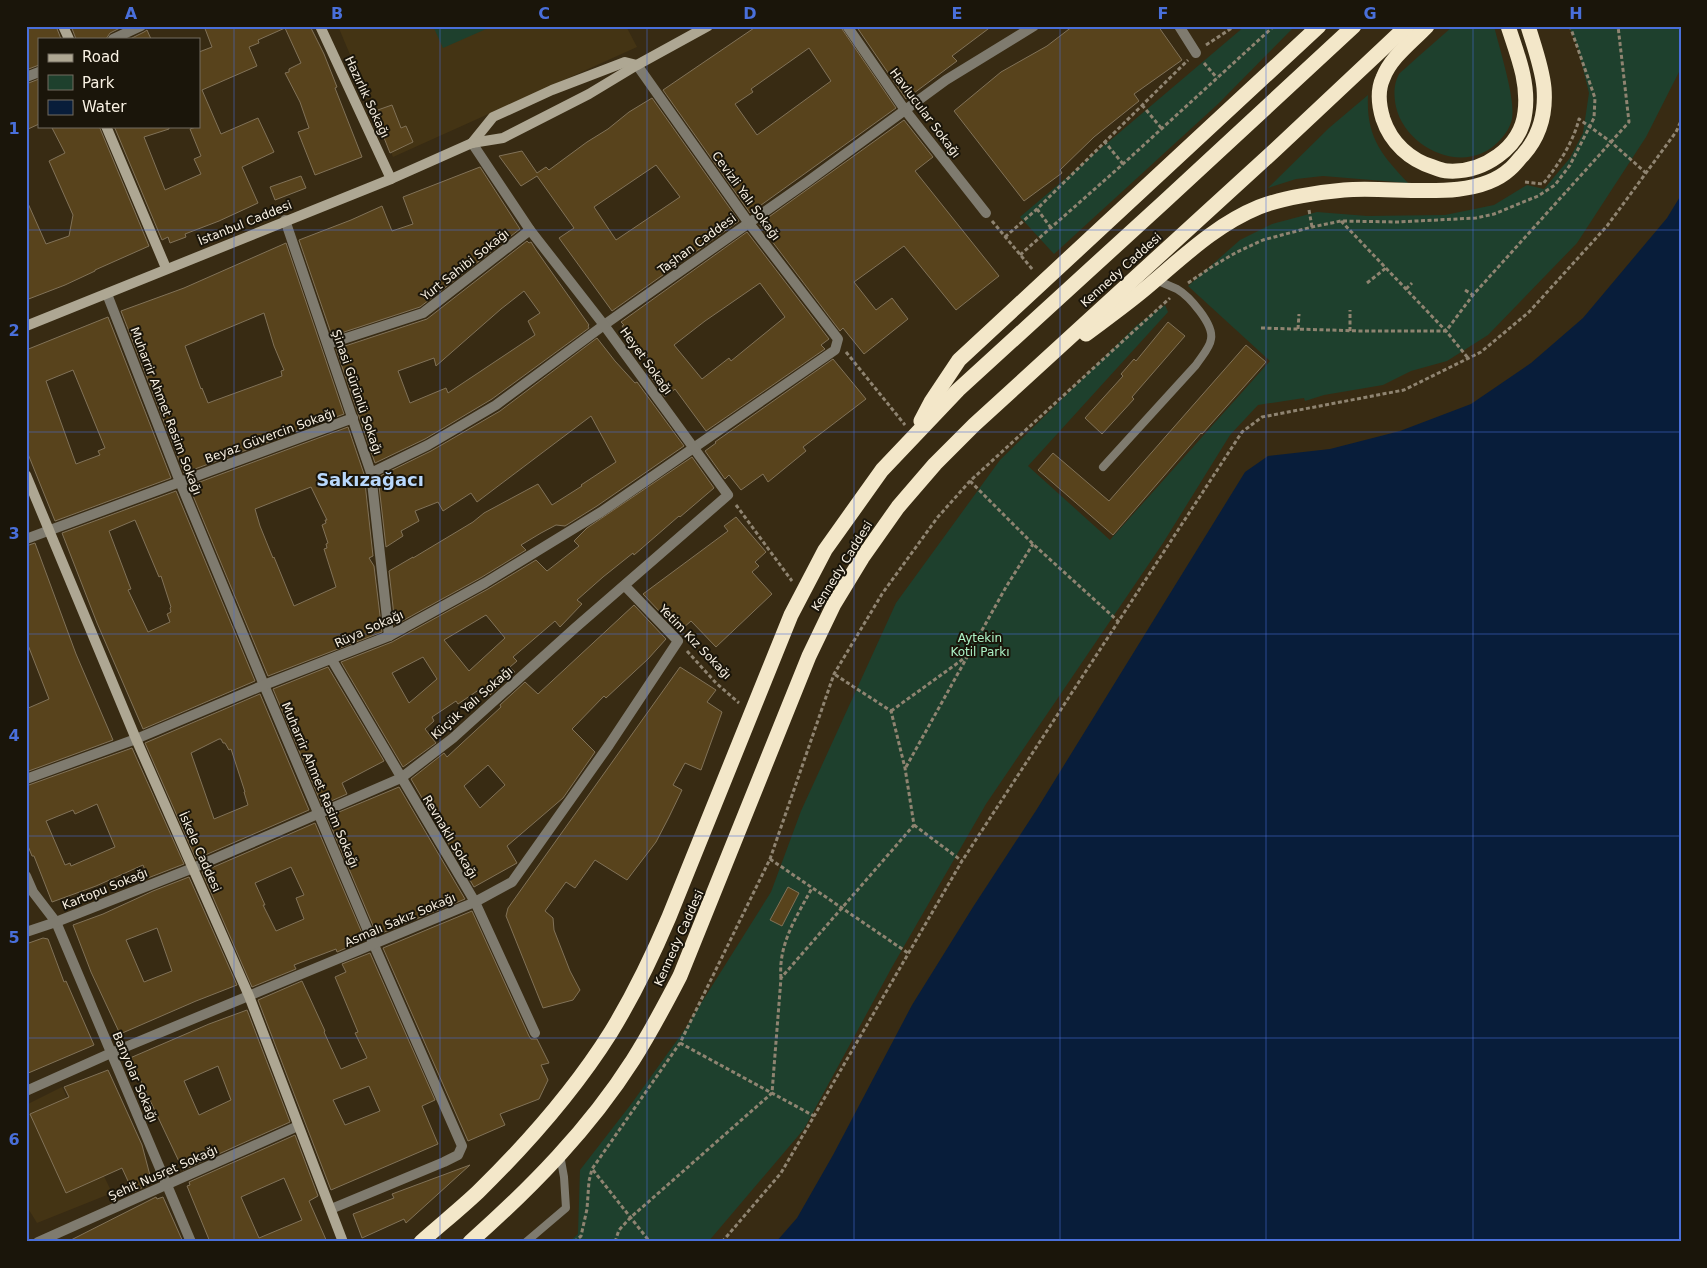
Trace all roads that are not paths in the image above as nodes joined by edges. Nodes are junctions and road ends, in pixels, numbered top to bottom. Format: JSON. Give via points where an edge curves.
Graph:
{"nodes":[{"id":1,"x":63,"y":26,"type":"edge"},
{"id":2,"x":141,"y":26,"type":"edge"},
{"id":3,"x":320,"y":26,"type":"edge"},
{"id":4,"x":708,"y":26,"type":"edge"},
{"id":5,"x":847,"y":26,"type":"edge"},
{"id":6,"x":1034,"y":26,"type":"edge"},
{"id":7,"x":1179,"y":26,"type":"edge"},
{"id":8,"x":1320,"y":26,"type":"edge"},
{"id":9,"x":1354,"y":26,"type":"edge"},
{"id":10,"x":1407,"y":26,"type":"edge"},
{"id":11,"x":1427,"y":26,"type":"edge"},
{"id":12,"x":1508,"y":26,"type":"edge"},
{"id":13,"x":1528,"y":26,"type":"edge"},
{"id":14,"x":69,"y":38,"type":"edge"},
{"id":15,"x":115,"y":38,"type":"edge"},
{"id":16,"x":1196,"y":52,"type":"road end"},
{"id":17,"x":637,"y":65,"type":"junction"},
{"id":18,"x":38,"y":72,"type":"edge"},
{"id":19,"x":26,"y":77,"type":"edge"},
{"id":20,"x":905,"y":110,"type":"junction"},
{"id":21,"x":107,"y":128,"type":"edge"},
{"id":22,"x":472,"y":142,"type":"junction"},
{"id":23,"x":391,"y":179,"type":"junction"},
{"id":24,"x":986,"y":213,"type":"road end"},
{"id":25,"x":285,"y":220,"type":"junction"},
{"id":26,"x":748,"y":222,"type":"junction"},
{"id":27,"x":530,"y":230,"type":"junction"},
{"id":28,"x":166,"y":268,"type":"junction"},
{"id":29,"x":1156,"y":280,"type":"junction"},
{"id":30,"x":107,"y":294,"type":"junction"},
{"id":31,"x":604,"y":325,"type":"junction"},
{"id":32,"x":26,"y":326,"type":"edge"},
{"id":33,"x":838,"y":339,"type":"joint"},
{"id":34,"x":328,"y":344,"type":"junction"},
{"id":35,"x":1043,"y":362,"type":"junction"},
{"id":36,"x":353,"y":418,"type":"junction"},
{"id":37,"x":913,"y":436,"type":"junction"},
{"id":38,"x":694,"y":448,"type":"junction"},
{"id":39,"x":1103,"y":467,"type":"dead end"},
{"id":40,"x":371,"y":473,"type":"junction"},
{"id":41,"x":26,"y":475,"type":"edge"},
{"id":42,"x":180,"y":482,"type":"junction"},
{"id":43,"x":728,"y":495,"type":"joint"},
{"id":44,"x":49,"y":531,"type":"junction"},
{"id":45,"x":26,"y":539,"type":"edge"},
{"id":46,"x":625,"y":586,"type":"junction"},
{"id":47,"x":389,"y":636,"type":"junction"},
{"id":48,"x":678,"y":641,"type":"joint"},
{"id":49,"x":332,"y":660,"type":"junction"},
{"id":50,"x":264,"y":685,"type":"junction"},
{"id":51,"x":136,"y":739,"type":"junction"},
{"id":52,"x":401,"y":778,"type":"junction"},
{"id":53,"x":26,"y":779,"type":"edge"},
{"id":54,"x":318,"y":814,"type":"junction"},
{"id":55,"x":193,"y":868,"type":"junction"},
{"id":56,"x":26,"y":876,"type":"edge"},
{"id":57,"x":475,"y":902,"type":"junction"},
{"id":58,"x":56,"y":922,"type":"junction"},
{"id":59,"x":26,"y":932,"type":"edge"},
{"id":60,"x":374,"y":946,"type":"junction"},
{"id":61,"x":249,"y":996,"type":"junction"},
{"id":62,"x":535,"y":1033,"type":"dead end"},
{"id":63,"x":111,"y":1052,"type":"junction"},
{"id":64,"x":26,"y":1091,"type":"edge"},
{"id":65,"x":298,"y":1126,"type":"junction"},
{"id":66,"x":560,"y":1155,"type":"junction"},
{"id":67,"x":168,"y":1184,"type":"junction"},
{"id":68,"x":330,"y":1209,"type":"junction"},
{"id":69,"x":38,"y":1242,"type":"edge"},
{"id":70,"x":191,"y":1242,"type":"edge"},
{"id":71,"x":343,"y":1242,"type":"edge"},
{"id":72,"x":421,"y":1242,"type":"edge"},
{"id":73,"x":470,"y":1242,"type":"edge"},
{"id":74,"x":526,"y":1242,"type":"edge"}],
"edges":[{"from":1,"to":14,"type":"street"},
{"from":2,"to":15,"type":"street"},
{"from":3,"to":23,"type":"street","name":"Hazırlık Sokağı"},
{"from":4,"to":17,"type":"street","name":"İstanbul Caddesi"},
{"from":5,"to":20,"type":"street","name":"Havlucular Sokağı"},
{"from":6,"to":20,"type":"street","name":"Taşhan Caddesi","via":[[946,80]]},
{"from":7,"to":16,"type":"street"},
{"from":8,"to":37,"type":"highway","via":[[960,360]]},
{"from":9,"to":37,"type":"highway","name":"Kennedy Caddesi","via":[[958,390]]},
{"from":10,"to":35,"type":"highway","name":"Kennedy Caddesi"},
{"from":11,"to":12,"type":"highway","via":[[1390,64],[1382,80],[1379,106],[1398,147],[1421,163],[1447,172],[1473,169],[1497,157],[1522,127],[1524,77]]},
{"from":13,"to":29,"type":"highway","via":[[1544,88],[1544,109],[1530,147],[1509,170],[1491,180],[1442,191],[1346,189],[1260,207],[1224,224]]},
{"from":17,"to":22,"type":"street","name":"İstanbul Caddesi","via":[[589,94],[503,138]]},
{"from":17,"to":22,"type":"street","name":"İstanbul Caddesi","via":[[625,62],[493,117]]},
{"from":17,"to":26,"type":"street","name":"Cevizli Yalı Sokağı"},
{"from":18,"to":19,"type":"street"},
{"from":20,"to":24,"type":"street","name":"Havlucular Sokağı"},
{"from":20,"to":26,"type":"street","name":"Taşhan Caddesi"},
{"from":21,"to":28,"type":"street"},
{"from":22,"to":23,"type":"street","name":"İstanbul Caddesi"},
{"from":22,"to":27,"type":"street","name":"Heyet Sokağı"},
{"from":23,"to":25,"type":"street","name":"İstanbul Caddesi"},
{"from":25,"to":28,"type":"street","name":"İstanbul Caddesi"},
{"from":25,"to":34,"type":"street","name":"Şinasi Gürünlü Sokağı"},
{"from":26,"to":31,"type":"street","name":"Taşhan Caddesi"},
{"from":26,"to":33,"type":"street","name":"Cevizli Yalı Sokağı"},
{"from":27,"to":31,"type":"street","name":"Heyet Sokağı"},
{"from":27,"to":34,"type":"street","name":"Yurt Sahibi Sokağı","via":[[423,313]]},
{"from":28,"to":30,"type":"street","name":"İstanbul Caddesi"},
{"from":29,"to":35,"type":"highway","via":[[1078,341]]},
{"from":29,"to":39,"type":"lane","via":[[1179,290],[1197,308],[1211,329],[1212,338],[1196,365]]},
{"from":30,"to":32,"type":"street","name":"İstanbul Caddesi"},
{"from":30,"to":42,"type":"street","name":"Muharrir Ahmet Rasim Sokağı"},
{"from":31,"to":38,"type":"street","name":"Heyet Sokağı"},
{"from":31,"to":40,"type":"street","name":"Taşhan Caddesi","via":[[496,405],[428,446]]},
{"from":33,"to":38,"type":"street","name":"Rüya Sokağı","via":[[835,350]]},
{"from":34,"to":36,"type":"street","name":"Şinasi Gürünlü Sokağı"},
{"from":35,"to":66,"type":"highway","name":"Kennedy Caddesi","via":[[935,464],[898,506],[862,558],[809,656],[680,976],[633,1060]]},
{"from":36,"to":40,"type":"street","name":"Şinasi Gürünlü Sokağı"},
{"from":36,"to":42,"type":"street","name":"Beyaz Güvercin Sokağı"},
{"from":37,"to":72,"type":"highway","name":"Kennedy Caddesi","via":[[882,470],[845,521],[802,594],[783,632],[652,956],[611,1032],[584,1072],[521,1148]]},
{"from":38,"to":43,"type":"street","name":"Heyet Sokağı"},
{"from":38,"to":47,"type":"street","name":"Rüya Sokağı","via":[[601,512],[485,583]]},
{"from":40,"to":47,"type":"street","name":"Şinasi Gürünlü Sokağı"},
{"from":41,"to":44,"type":"street","name":"İskele Caddesi"},
{"from":42,"to":44,"type":"street","name":"Beyaz Güvercin Sokağı"},
{"from":42,"to":50,"type":"street","name":"Muharrir Ahmet Rasim Sokağı"},
{"from":43,"to":46,"type":"street","name":"Küçük Yalı Sokağı"},
{"from":44,"to":45,"type":"street","name":"Beyaz Güvercin Sokağı"},
{"from":44,"to":51,"type":"street","name":"İskele Caddesi"},
{"from":46,"to":48,"type":"street","name":"Yetim Kız Sokağı"},
{"from":46,"to":52,"type":"street","name":"Küçük Yalı Sokağı","via":[[453,738]]},
{"from":47,"to":49,"type":"street","name":"Rüya Sokağı"},
{"from":48,"to":57,"type":"street","name":"Asmalı Sakız Sokağı","via":[[512,882]]},
{"from":49,"to":50,"type":"street","name":"Rüya Sokağı"},
{"from":49,"to":52,"type":"street","name":"Revnaklı Sokağı"},
{"from":50,"to":51,"type":"street","name":"Rüya Sokağı"},
{"from":50,"to":54,"type":"street","name":"Muharrir Ahmet Rasim Sokağı"},
{"from":51,"to":53,"type":"street","name":"Rüya Sokağı"},
{"from":51,"to":55,"type":"street","name":"İskele Caddesi"},
{"from":52,"to":54,"type":"street","name":"Küçük Yalı Sokağı"},
{"from":52,"to":57,"type":"street","name":"Revnaklı Sokağı"},
{"from":54,"to":55,"type":"street","name":"Küçük Yalı Sokağı"},
{"from":54,"to":60,"type":"street","name":"Muharrir Ahmet Rasim Sokağı"},
{"from":55,"to":58,"type":"street","name":"Kartopu Sokağı"},
{"from":55,"to":61,"type":"street","name":"İskele Caddesi"},
{"from":56,"to":58,"type":"street","name":"Banyolar Sokağı","via":[[33,892]]},
{"from":57,"to":60,"type":"street","name":"Asmalı Sakız Sokağı"},
{"from":57,"to":62,"type":"street","name":"Revnaklı Sokağı"},
{"from":58,"to":59,"type":"street","name":"Kartopu Sokağı"},
{"from":58,"to":63,"type":"street","name":"Banyolar Sokağı"},
{"from":60,"to":61,"type":"street","name":"Asmalı Sakız Sokağı"},
{"from":60,"to":68,"type":"street","name":"Muharrir Ahmet Rasim Sokağı","via":[[462,1146],[458,1156]]},
{"from":61,"to":63,"type":"street","name":"Asmalı Sakız Sokağı"},
{"from":61,"to":65,"type":"street","name":"İskele Caddesi"},
{"from":63,"to":64,"type":"street","name":"Asmalı Sakız Sokağı"},
{"from":63,"to":67,"type":"street","name":"Banyolar Sokağı"},
{"from":65,"to":67,"type":"street","name":"Şehit Nusret Sokağı"},
{"from":65,"to":68,"type":"street","name":"İskele Caddesi"},
{"from":66,"to":73,"type":"highway","name":"Kennedy Caddesi"},
{"from":66,"to":74,"type":"lane","via":[[566,1208]]},
{"from":67,"to":69,"type":"street","name":"Şehit Nusret Sokağı"},
{"from":67,"to":70,"type":"street","name":"Banyolar Sokağı"},
{"from":68,"to":71,"type":"street","name":"İskele Caddesi"}]}
